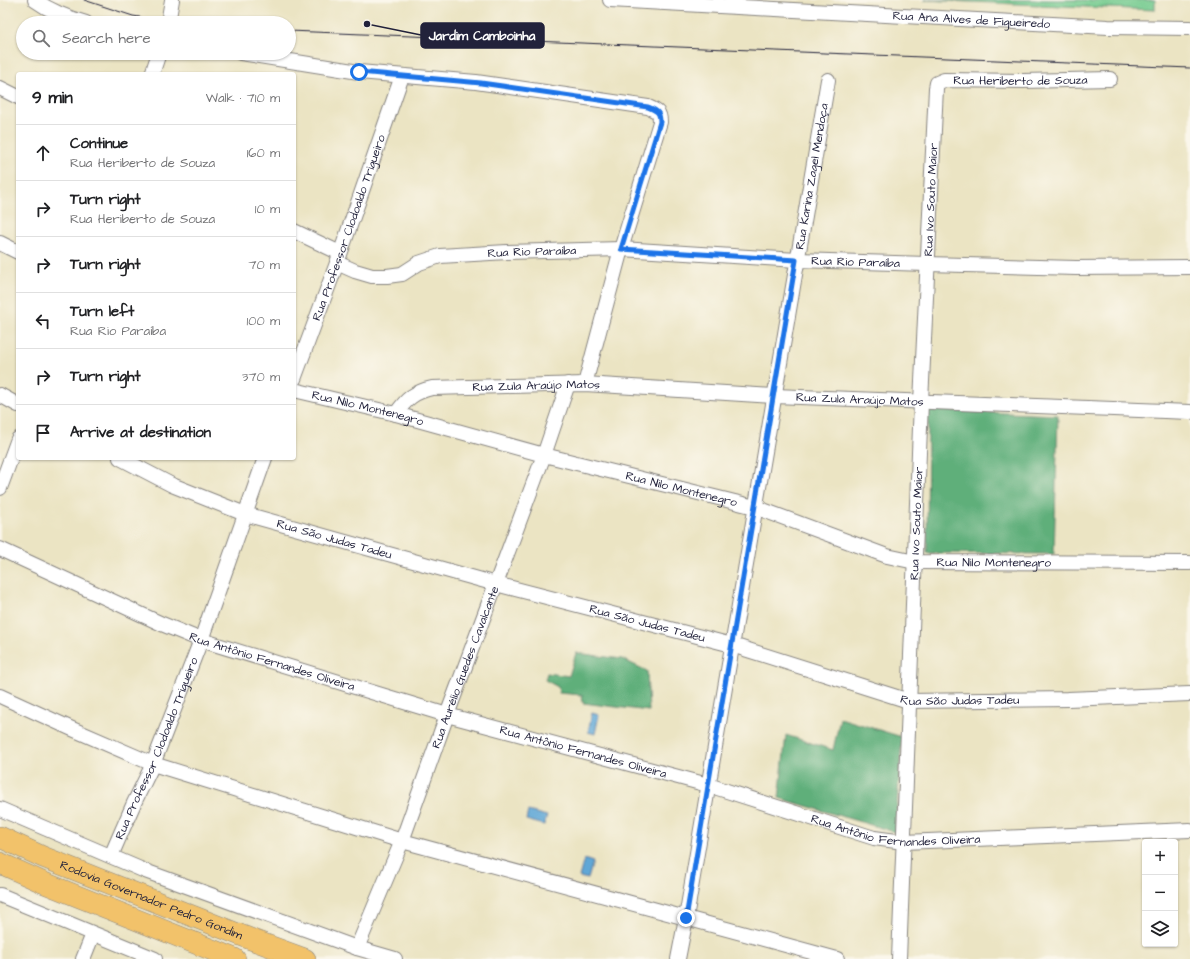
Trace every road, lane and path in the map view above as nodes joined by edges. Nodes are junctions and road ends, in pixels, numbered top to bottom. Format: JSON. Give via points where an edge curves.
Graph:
{"nodes":[{"id":1,"x":36,"y":0,"type":"edge"},
{"id":2,"x":172,"y":0,"type":"edge"},
{"id":3,"x":610,"y":0,"type":"edge"},
{"id":4,"x":66,"y":16,"type":"edge"},
{"id":5,"x":169,"y":16,"type":"edge"},
{"id":6,"x":1190,"y":28,"type":"edge"},
{"id":7,"x":157,"y":60,"type":"edge"},
{"id":8,"x":284,"y":60,"type":"edge"},
{"id":9,"x":153,"y":72,"type":"edge"},
{"id":10,"x":402,"y":76,"type":"junction"},
{"id":11,"x":1110,"y":79,"type":"dead end"},
{"id":12,"x":828,"y":80,"type":"dead end"},
{"id":13,"x":0,"y":88,"type":"edge"},
{"id":14,"x":936,"y":88,"type":"joint"},
{"id":15,"x":16,"y":96,"type":"edge"},
{"id":16,"x":296,"y":232,"type":"edge"},
{"id":17,"x":0,"y":243,"type":"edge"},
{"id":18,"x":621,"y":249,"type":"junction"},
{"id":19,"x":16,"y":251,"type":"edge"},
{"id":20,"x":339,"y":258,"type":"junction"},
{"id":21,"x":796,"y":260,"type":"junction"},
{"id":22,"x":928,"y":264,"type":"junction"},
{"id":23,"x":1190,"y":266,"type":"edge"},
{"id":24,"x":296,"y":374,"type":"edge"},
{"id":25,"x":568,"y":384,"type":"junction"},
{"id":26,"x":585,"y":384,"type":"junction"},
{"id":27,"x":296,"y":390,"type":"edge"},
{"id":28,"x":0,"y":395,"type":"edge"},
{"id":29,"x":774,"y":396,"type":"junction"},
{"id":30,"x":920,"y":402,"type":"junction"},
{"id":31,"x":16,"y":403,"type":"edge"},
{"id":32,"x":1190,"y":412,"type":"edge"},
{"id":33,"x":396,"y":414,"type":"junction"},
{"id":34,"x":16,"y":444,"type":"edge"},
{"id":35,"x":544,"y":455,"type":"junction"},
{"id":36,"x":124,"y":460,"type":"edge"},
{"id":37,"x":264,"y":460,"type":"edge"},
{"id":38,"x":0,"y":488,"type":"edge"},
{"id":39,"x":755,"y":508,"type":"junction"},
{"id":40,"x":245,"y":514,"type":"junction"},
{"id":41,"x":0,"y":549,"type":"edge"},
{"id":42,"x":915,"y":562,"type":"junction"},
{"id":43,"x":1190,"y":563,"type":"edge"},
{"id":44,"x":496,"y":584,"type":"junction"},
{"id":45,"x":201,"y":640,"type":"junction"},
{"id":46,"x":732,"y":645,"type":"junction"},
{"id":47,"x":1190,"y":694,"type":"edge"},
{"id":48,"x":0,"y":696,"type":"edge"},
{"id":49,"x":909,"y":701,"type":"junction"},
{"id":50,"x":447,"y":715,"type":"junction"},
{"id":51,"x":153,"y":764,"type":"junction"},
{"id":52,"x":708,"y":785,"type":"junction"},
{"id":53,"x":0,"y":809,"type":"edge"},
{"id":54,"x":1190,"y":830,"type":"edge"},
{"id":55,"x":0,"y":837,"type":"edge"},
{"id":56,"x":402,"y":840,"type":"junction"},
{"id":57,"x":904,"y":842,"type":"junction"},
{"id":58,"x":111,"y":856,"type":"junction"},
{"id":59,"x":0,"y":863,"type":"edge"},
{"id":60,"x":0,"y":895,"type":"edge"},
{"id":61,"x":686,"y":918,"type":"junction"},
{"id":62,"x":93,"y":934,"type":"junction"},
{"id":63,"x":357,"y":948,"type":"junction"},
{"id":64,"x":83,"y":959,"type":"edge"},
{"id":65,"x":155,"y":959,"type":"edge"},
{"id":66,"x":235,"y":959,"type":"edge"},
{"id":67,"x":305,"y":959,"type":"edge"},
{"id":68,"x":395,"y":959,"type":"edge"},
{"id":69,"x":678,"y":959,"type":"edge"},
{"id":70,"x":837,"y":959,"type":"edge"},
{"id":71,"x":899,"y":959,"type":"edge"}],
"edges":[{"from":1,"to":4,"type":"street","via":[[46,8]]},
{"from":2,"to":5,"type":"street"},
{"from":3,"to":6,"type":"street","name":"Rua Ana Alves de Figueiredo","via":[[1108,27]]},
{"from":7,"to":9,"type":"street"},
{"from":8,"to":10,"type":"street"},
{"from":10,"to":18,"type":"street","via":[[495,85],[648,107],[658,112],[660,122]]},
{"from":10,"to":20,"type":"street","name":"Rua Professor Clodoaldo Trigueiro"},
{"from":11,"to":14,"type":"street","name":"Rua Heriberto de Souza","via":[[944,80],[937,83]]},
{"from":12,"to":21,"type":"street","name":"Rua Karina Zagel Mendoça"},
{"from":13,"to":15,"type":"street"},
{"from":14,"to":22,"type":"street","name":"Rua Ivo Souto Maior"},
{"from":16,"to":20,"type":"street","name":"Rua Rio Paraíba"},
{"from":17,"to":19,"type":"street"},
{"from":18,"to":20,"type":"street","name":"Rua Rio Paraíba","via":[[440,256],[419,263],[402,274],[387,276],[372,276],[355,271]]},
{"from":18,"to":21,"type":"street","name":"Rua Rio Paraíba"},
{"from":18,"to":26,"type":"street"},
{"from":20,"to":24,"type":"street","name":"Rua Professor Clodoaldo Trigueiro"},
{"from":21,"to":22,"type":"street","name":"Rua Rio Paraíba"},
{"from":21,"to":29,"type":"street","name":"Rua Karina Zagel Mendoça"},
{"from":22,"to":23,"type":"street","name":"Rua Rio Paraíba","via":[[1076,268]]},
{"from":22,"to":30,"type":"street","name":"Rua Ivo Souto Maior"},
{"from":25,"to":26,"type":"street","name":"Rua Zula Araújo Matos"},
{"from":25,"to":33,"type":"street","name":"Rua Zula Araújo Matos","via":[[432,388],[410,397]]},
{"from":25,"to":35,"type":"street","name":"Rua Aurélio Guedes Cavalcante"},
{"from":26,"to":29,"type":"street","name":"Rua Zula Araújo Matos"},
{"from":27,"to":33,"type":"street","name":"Rua Nilo Montenegro"},
{"from":28,"to":31,"type":"street"},
{"from":29,"to":30,"type":"street","name":"Rua Zula Araújo Matos"},
{"from":29,"to":39,"type":"street","name":"Rua Karina Zagel Mendoça"},
{"from":30,"to":32,"type":"street","name":"Rua Zula Araújo Matos"},
{"from":30,"to":42,"type":"street","name":"Rua Ivo Souto Maior"},
{"from":33,"to":35,"type":"street","name":"Rua Nilo Montenegro"},
{"from":34,"to":38,"type":"street"},
{"from":35,"to":39,"type":"street","name":"Rua Nilo Montenegro"},
{"from":35,"to":44,"type":"street","name":"Rua Aurélio Guedes Cavalcante"},
{"from":36,"to":40,"type":"street","name":"Rua São Judas Tadeu","via":[[172,485]]},
{"from":37,"to":40,"type":"street","name":"Rua Professor Clodoaldo Trigueiro"},
{"from":39,"to":42,"type":"street","name":"Rua Nilo Montenegro","via":[[887,556]]},
{"from":39,"to":46,"type":"street","name":"Rua Karina Zagel Mendoça"},
{"from":40,"to":44,"type":"street","name":"Rua São Judas Tadeu"},
{"from":40,"to":45,"type":"street","name":"Rua Professor Clodoaldo Trigueiro"},
{"from":41,"to":45,"type":"street","name":"Rua Antônio Fernandes Oliveira"},
{"from":42,"to":43,"type":"street","name":"Rua Nilo Montenegro"},
{"from":42,"to":49,"type":"street","name":"Rua Ivo Souto Maior"},
{"from":44,"to":46,"type":"street","name":"Rua São Judas Tadeu"},
{"from":44,"to":50,"type":"street","name":"Rua Aurélio Guedes Cavalcante"},
{"from":45,"to":50,"type":"street","name":"Rua Antônio Fernandes Oliveira"},
{"from":45,"to":51,"type":"street","name":"Rua Professor Clodoaldo Trigueiro"},
{"from":46,"to":49,"type":"street","name":"Rua São Judas Tadeu"},
{"from":46,"to":52,"type":"street","name":"Rua Karina Zagel Mendoça"},
{"from":47,"to":49,"type":"street","name":"Rua São Judas Tadeu"},
{"from":48,"to":51,"type":"street"},
{"from":49,"to":57,"type":"street","name":"Rua Ivo Souto Maior"},
{"from":50,"to":52,"type":"street","name":"Rua Antônio Fernandes Oliveira"},
{"from":50,"to":56,"type":"street","name":"Rua Aurélio Guedes Cavalcante"},
{"from":51,"to":56,"type":"street"},
{"from":51,"to":58,"type":"street","name":"Rua Professor Clodoaldo Trigueiro"},
{"from":52,"to":57,"type":"street","name":"Rua Antônio Fernandes Oliveira","via":[[874,838]]},
{"from":52,"to":61,"type":"street","name":"Rua Karina Zagel Mendoça"},
{"from":53,"to":58,"type":"street"},
{"from":54,"to":57,"type":"street","name":"Rua Antônio Fernandes Oliveira"},
{"from":55,"to":67,"type":"highway","name":"Rodovia Governador Pedro Gondim","via":[[43,857]]},
{"from":56,"to":61,"type":"street"},
{"from":56,"to":63,"type":"street","name":"Rua Aurélio Guedes Cavalcante"},
{"from":57,"to":71,"type":"street","name":"Rua Ivo Souto Maior"},
{"from":58,"to":63,"type":"street","via":[[145,871]]},
{"from":59,"to":66,"type":"highway","name":"Rodovia Governador Pedro Gondim"},
{"from":60,"to":62,"type":"street"},
{"from":61,"to":69,"type":"street","name":"Rua Karina Zagel Mendoça"},
{"from":61,"to":70,"type":"street"},
{"from":62,"to":64,"type":"street"},
{"from":62,"to":65,"type":"street"},
{"from":63,"to":68,"type":"street"}]}
